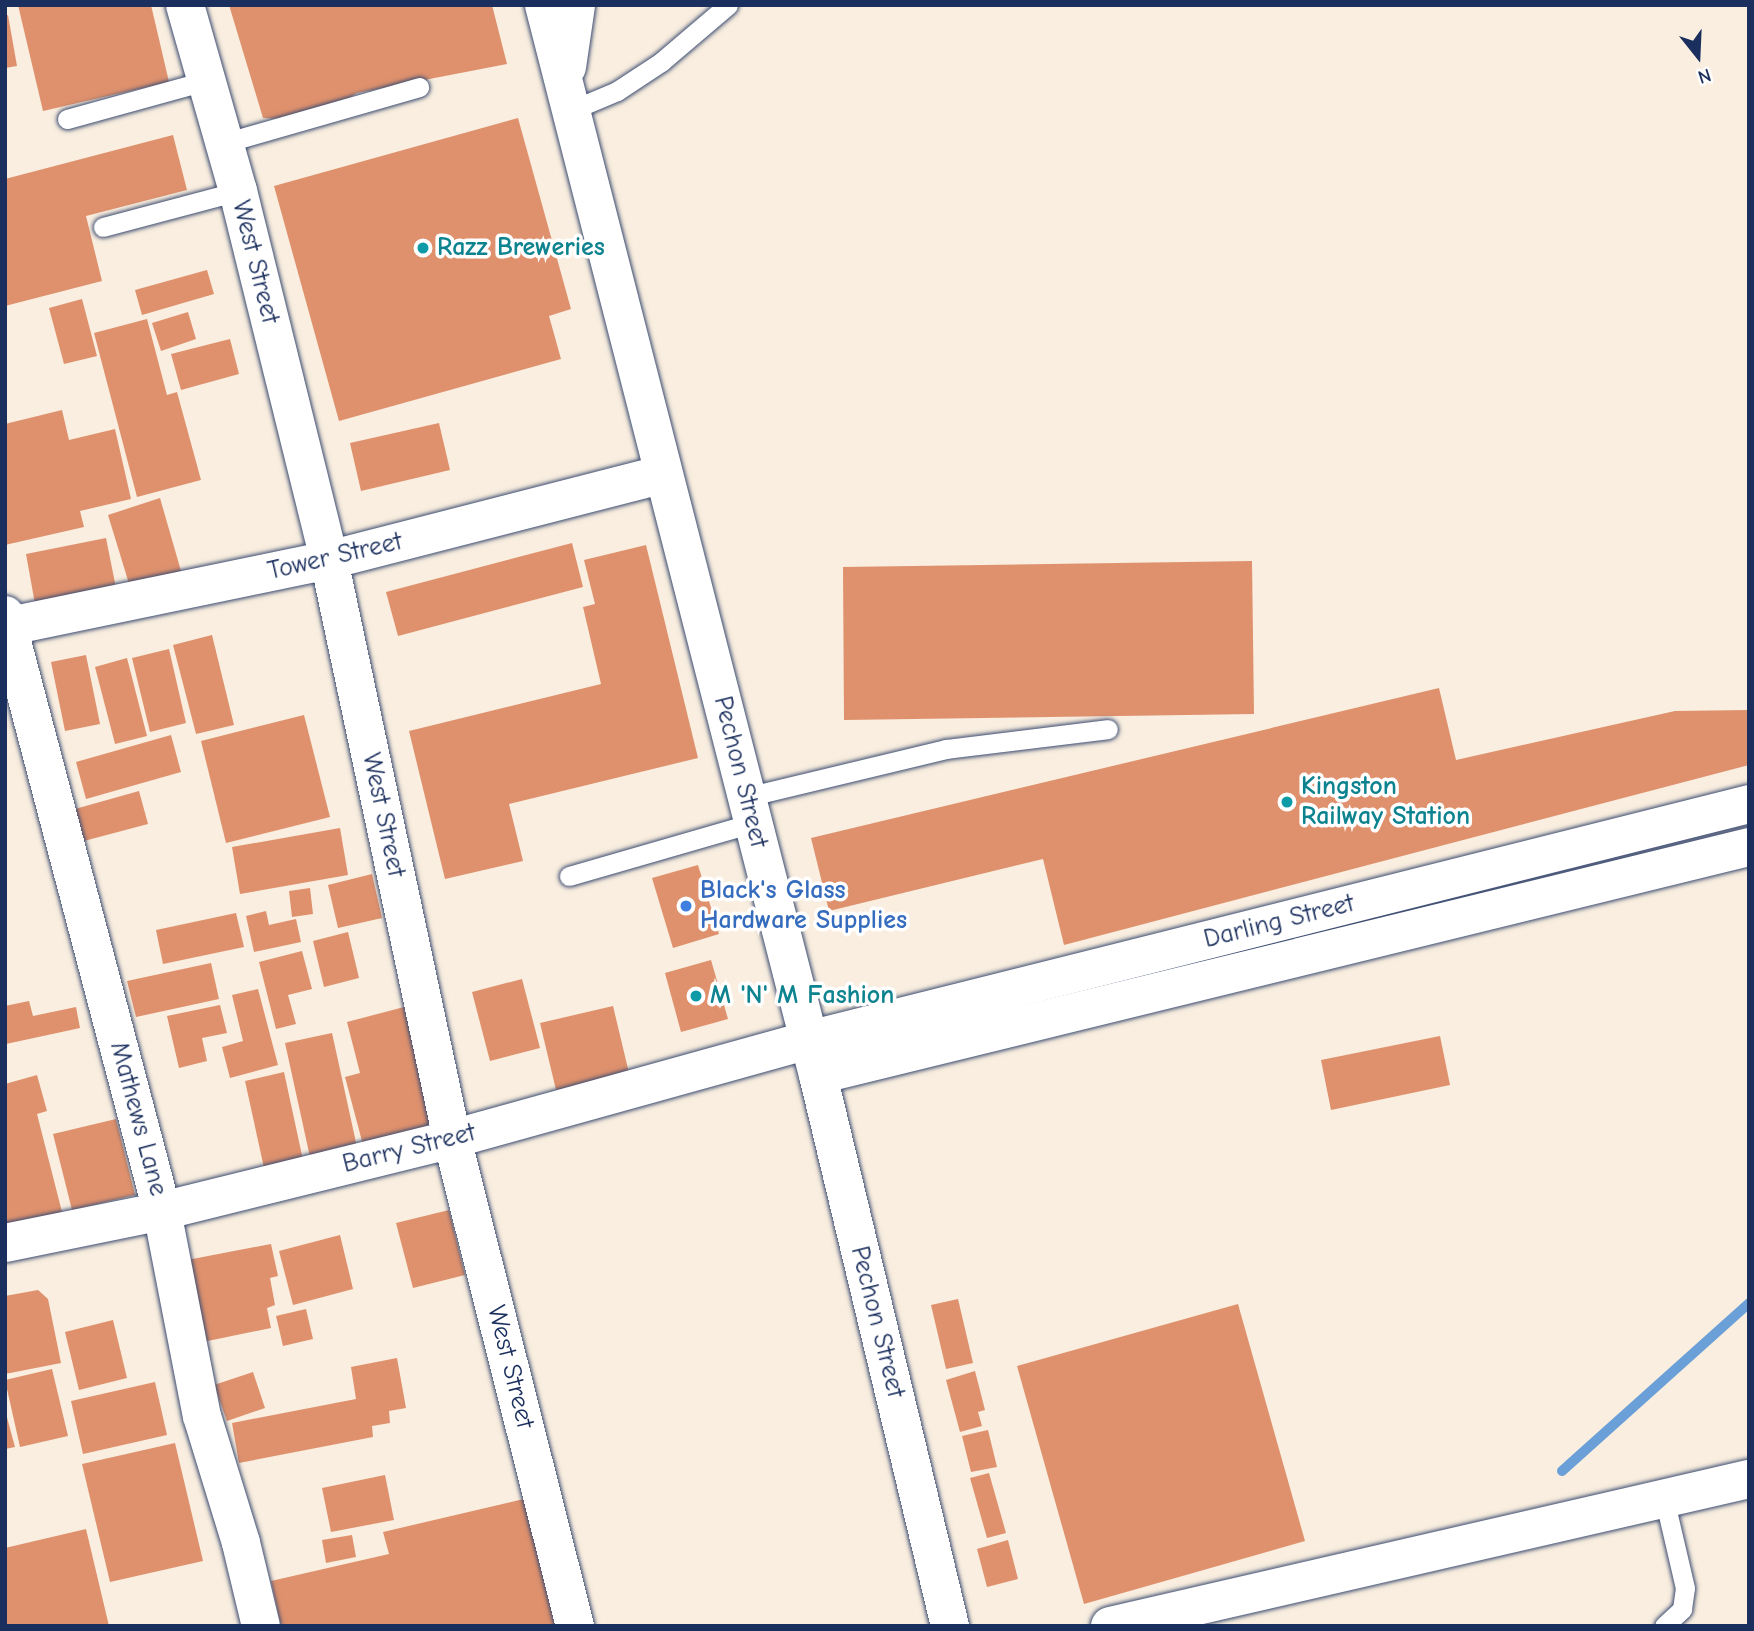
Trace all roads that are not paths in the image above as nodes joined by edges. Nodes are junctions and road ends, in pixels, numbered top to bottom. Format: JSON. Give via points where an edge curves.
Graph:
{"nodes":[{"id":1,"x":186,"y":5,"type":"edge"},
{"id":2,"x":544,"y":5,"type":"edge"},
{"id":3,"x":576,"y":5,"type":"edge"},
{"id":4,"x":728,"y":5,"type":"edge"},
{"id":5,"x":205,"y":81,"type":"junction"},
{"id":6,"x":419,"y":87,"type":"dead end"},
{"id":7,"x":569,"y":97,"type":"junction"},
{"id":8,"x":67,"y":119,"type":"dead end"},
{"id":9,"x":224,"y":143,"type":"junction"},
{"id":10,"x":238,"y":191,"type":"junction"},
{"id":11,"x":103,"y":227,"type":"dead end"},
{"id":12,"x":663,"y":474,"type":"junction"},
{"id":13,"x":329,"y":560,"type":"junction"},
{"id":14,"x":6,"y":623,"type":"edge"},
{"id":15,"x":1108,"y":729,"type":"dead end"},
{"id":16,"x":1749,"y":804,"type":"edge"},
{"id":17,"x":750,"y":810,"type":"junction"},
{"id":18,"x":1749,"y":846,"type":"edge"},
{"id":19,"x":569,"y":876,"type":"dead end"},
{"id":20,"x":1060,"y":977,"type":"junction"},
{"id":21,"x":1069,"y":1013,"type":"junction"},
{"id":22,"x":813,"y":1058,"type":"junction"},
{"id":23,"x":452,"y":1139,"type":"junction"},
{"id":24,"x":162,"y":1211,"type":"junction"},
{"id":25,"x":5,"y":1243,"type":"edge"},
{"id":26,"x":1749,"y":1479,"type":"edge"},
{"id":27,"x":1664,"y":1498,"type":"junction"},
{"id":28,"x":261,"y":1626,"type":"edge"},
{"id":29,"x":575,"y":1626,"type":"edge"},
{"id":30,"x":950,"y":1626,"type":"edge"},
{"id":31,"x":1110,"y":1626,"type":"edge"},
{"id":32,"x":1664,"y":1626,"type":"edge"}],
"edges":[{"from":1,"to":5,"type":"street","name":"West Street"},
{"from":2,"to":7,"type":"street","name":"Pechon Street"},
{"from":3,"to":7,"type":"street","name":"Pechon Street"},
{"from":4,"to":7,"type":"lane","via":[[661,62],[617,90]]},
{"from":5,"to":8,"type":"lane"},
{"from":5,"to":9,"type":"street","name":"West Street"},
{"from":6,"to":9,"type":"lane"},
{"from":7,"to":12,"type":"street","name":"Pechon Street"},
{"from":9,"to":10,"type":"street","name":"West Street"},
{"from":10,"to":11,"type":"lane"},
{"from":10,"to":13,"type":"street","name":"West Street"},
{"from":12,"to":13,"type":"street","name":"Tower Street"},
{"from":12,"to":17,"type":"street","name":"Pechon Street"},
{"from":13,"to":14,"type":"street","name":"Tower Street"},
{"from":13,"to":23,"type":"street","name":"West Street"},
{"from":14,"to":24,"type":"street","name":"Mathews Lane"},
{"from":15,"to":17,"type":"lane","via":[[946,749]]},
{"from":16,"to":20,"type":"street","name":"Darling Street"},
{"from":17,"to":19,"type":"lane"},
{"from":17,"to":22,"type":"street","name":"Pechon Street"},
{"from":18,"to":21,"type":"street","name":"Darling Street"},
{"from":20,"to":21,"type":"street"},
{"from":20,"to":22,"type":"street","name":"Darling Street"},
{"from":21,"to":22,"type":"street","name":"Darling Street"},
{"from":22,"to":23,"type":"street","name":"Barry Street"},
{"from":22,"to":30,"type":"street","name":"Pechon Street"},
{"from":23,"to":24,"type":"street","name":"Barry Street"},
{"from":23,"to":29,"type":"street","name":"West Street"},
{"from":24,"to":25,"type":"street","name":"Barry Street"},
{"from":24,"to":28,"type":"street","name":"Mathews Lane","via":[[202,1416],[242,1543]]},
{"from":26,"to":27,"type":"street"},
{"from":27,"to":31,"type":"street"},
{"from":27,"to":32,"type":"lane","via":[[1685,1588],[1682,1609]]}]}
